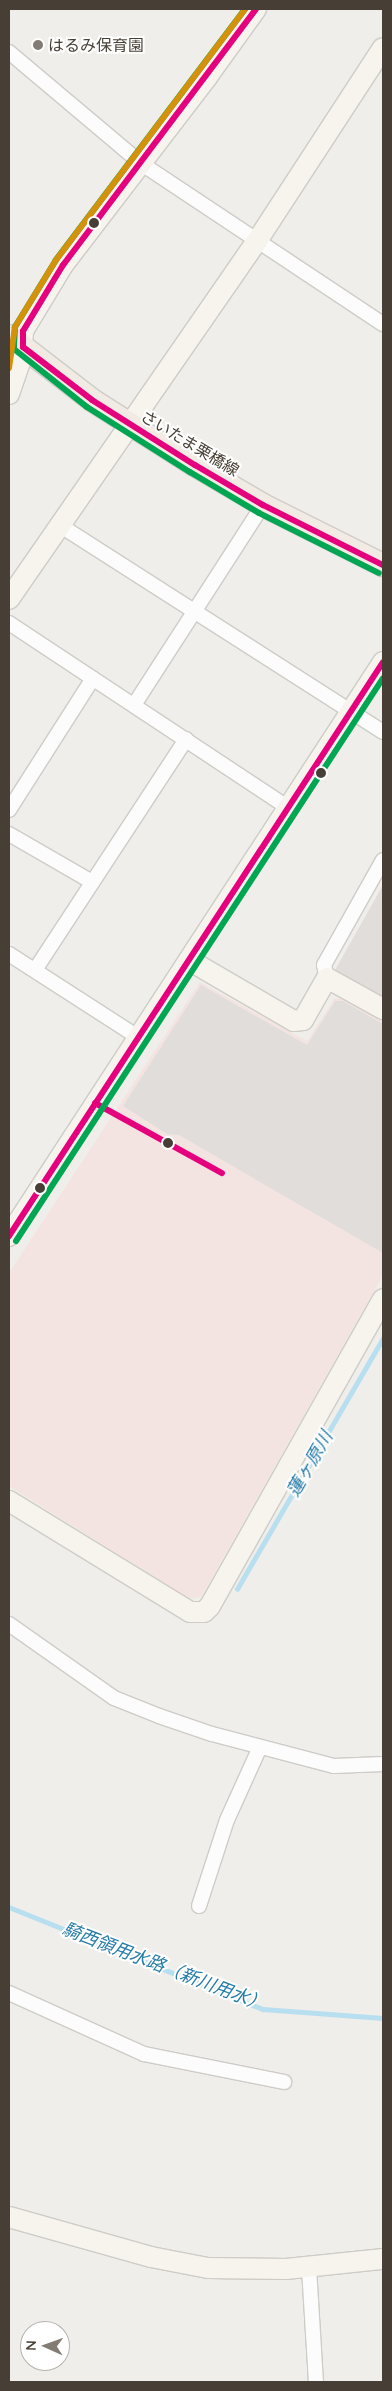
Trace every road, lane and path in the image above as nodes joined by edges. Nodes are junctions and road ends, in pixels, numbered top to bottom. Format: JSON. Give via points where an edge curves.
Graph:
{"nodes":[{"id":1,"x":256,"y":9,"type":"edge"},
{"id":2,"x":383,"y":48,"type":"edge"},
{"id":3,"x":9,"y":52,"type":"edge"},
{"id":4,"x":142,"y":164,"type":"junction"},
{"id":5,"x":257,"y":241,"type":"junction"},
{"id":6,"x":383,"y":324,"type":"edge"},
{"id":7,"x":14,"y":335,"type":"edge"},
{"id":8,"x":9,"y":394,"type":"edge"},
{"id":9,"x":134,"y":418,"type":"junction"},
{"id":10,"x":263,"y":505,"type":"junction"},
{"id":11,"x":61,"y":526,"type":"junction"},
{"id":12,"x":383,"y":548,"type":"edge"},
{"id":13,"x":383,"y":565,"type":"edge"},
{"id":14,"x":9,"y":598,"type":"edge"},
{"id":15,"x":194,"y":612,"type":"junction"},
{"id":16,"x":9,"y":623,"type":"edge"},
{"id":17,"x":383,"y":662,"type":"edge"},
{"id":18,"x":93,"y":678,"type":"junction"},
{"id":19,"x":134,"y":705,"type":"junction"},
{"id":20,"x":350,"y":713,"type":"junction"},
{"id":21,"x":383,"y":732,"type":"edge"},
{"id":22,"x":186,"y":739,"type":"junction"},
{"id":23,"x":289,"y":808,"type":"junction"},
{"id":24,"x":9,"y":810,"type":"edge"},
{"id":25,"x":9,"y":834,"type":"edge"},
{"id":26,"x":383,"y":860,"type":"edge"},
{"id":27,"x":92,"y":882,"type":"junction"},
{"id":28,"x":9,"y":954,"type":"edge"},
{"id":29,"x":189,"y":960,"type":"junction"},
{"id":30,"x":35,"y":970,"type":"junction"},
{"id":31,"x":327,"y":978,"type":"junction"},
{"id":32,"x":383,"y":1009,"type":"edge"},
{"id":33,"x":138,"y":1037,"type":"junction"},
{"id":34,"x":9,"y":1236,"type":"edge"},
{"id":35,"x":383,"y":1299,"type":"edge"},
{"id":36,"x":9,"y":1501,"type":"edge"},
{"id":37,"x":9,"y":1624,"type":"edge"},
{"id":38,"x":260,"y":1747,"type":"junction"},
{"id":39,"x":383,"y":1764,"type":"edge"},
{"id":40,"x":199,"y":1906,"type":"dead end"},
{"id":41,"x":9,"y":1993,"type":"edge"},
{"id":42,"x":284,"y":2082,"type":"dead end"},
{"id":43,"x":9,"y":2217,"type":"edge"},
{"id":44,"x":383,"y":2260,"type":"edge"},
{"id":45,"x":309,"y":2268,"type":"junction"},
{"id":46,"x":316,"y":2382,"type":"edge"}],
"edges":[{"from":1,"to":4,"type":"street"},
{"from":2,"to":5,"type":"street"},
{"from":3,"to":4,"type":"street"},
{"from":4,"to":5,"type":"street"},
{"from":4,"to":7,"type":"street","via":[[63,265]]},
{"from":5,"to":6,"type":"street"},
{"from":5,"to":9,"type":"street"},
{"from":7,"to":8,"type":"street"},
{"from":7,"to":9,"type":"main road","name":"さいたま栗橋線"},
{"from":9,"to":10,"type":"main road","name":"さいたま栗橋線"},
{"from":9,"to":11,"type":"street"},
{"from":9,"to":12,"type":"main road","name":"さいたま栗橋線"},
{"from":10,"to":13,"type":"main road","name":"さいたま栗橋線"},
{"from":10,"to":15,"type":"street"},
{"from":11,"to":14,"type":"street"},
{"from":11,"to":15,"type":"street"},
{"from":15,"to":19,"type":"street"},
{"from":15,"to":20,"type":"street"},
{"from":16,"to":18,"type":"street"},
{"from":17,"to":20,"type":"street"},
{"from":18,"to":19,"type":"street"},
{"from":18,"to":24,"type":"street"},
{"from":19,"to":22,"type":"street"},
{"from":20,"to":21,"type":"street"},
{"from":20,"to":23,"type":"street"},
{"from":22,"to":23,"type":"street"},
{"from":22,"to":27,"type":"street"},
{"from":23,"to":29,"type":"street"},
{"from":25,"to":27,"type":"street"},
{"from":26,"to":31,"type":"street","via":[[324,965]]},
{"from":27,"to":30,"type":"street"},
{"from":28,"to":30,"type":"street"},
{"from":29,"to":31,"type":"street","via":[[298,1022],[303,1020]]},
{"from":29,"to":33,"type":"street"},
{"from":30,"to":33,"type":"street"},
{"from":31,"to":32,"type":"street"},
{"from":33,"to":34,"type":"street"},
{"from":35,"to":36,"type":"street","via":[[204,1612],[190,1612]]},
{"from":37,"to":38,"type":"street","via":[[114,1698]]},
{"from":38,"to":39,"type":"street","via":[[334,1766]]},
{"from":38,"to":40,"type":"street","via":[[227,1820]]},
{"from":41,"to":42,"type":"street","via":[[144,2054]]},
{"from":43,"to":45,"type":"street","via":[[151,2257],[208,2268]]},
{"from":44,"to":45,"type":"street"},
{"from":45,"to":46,"type":"street"}]}
